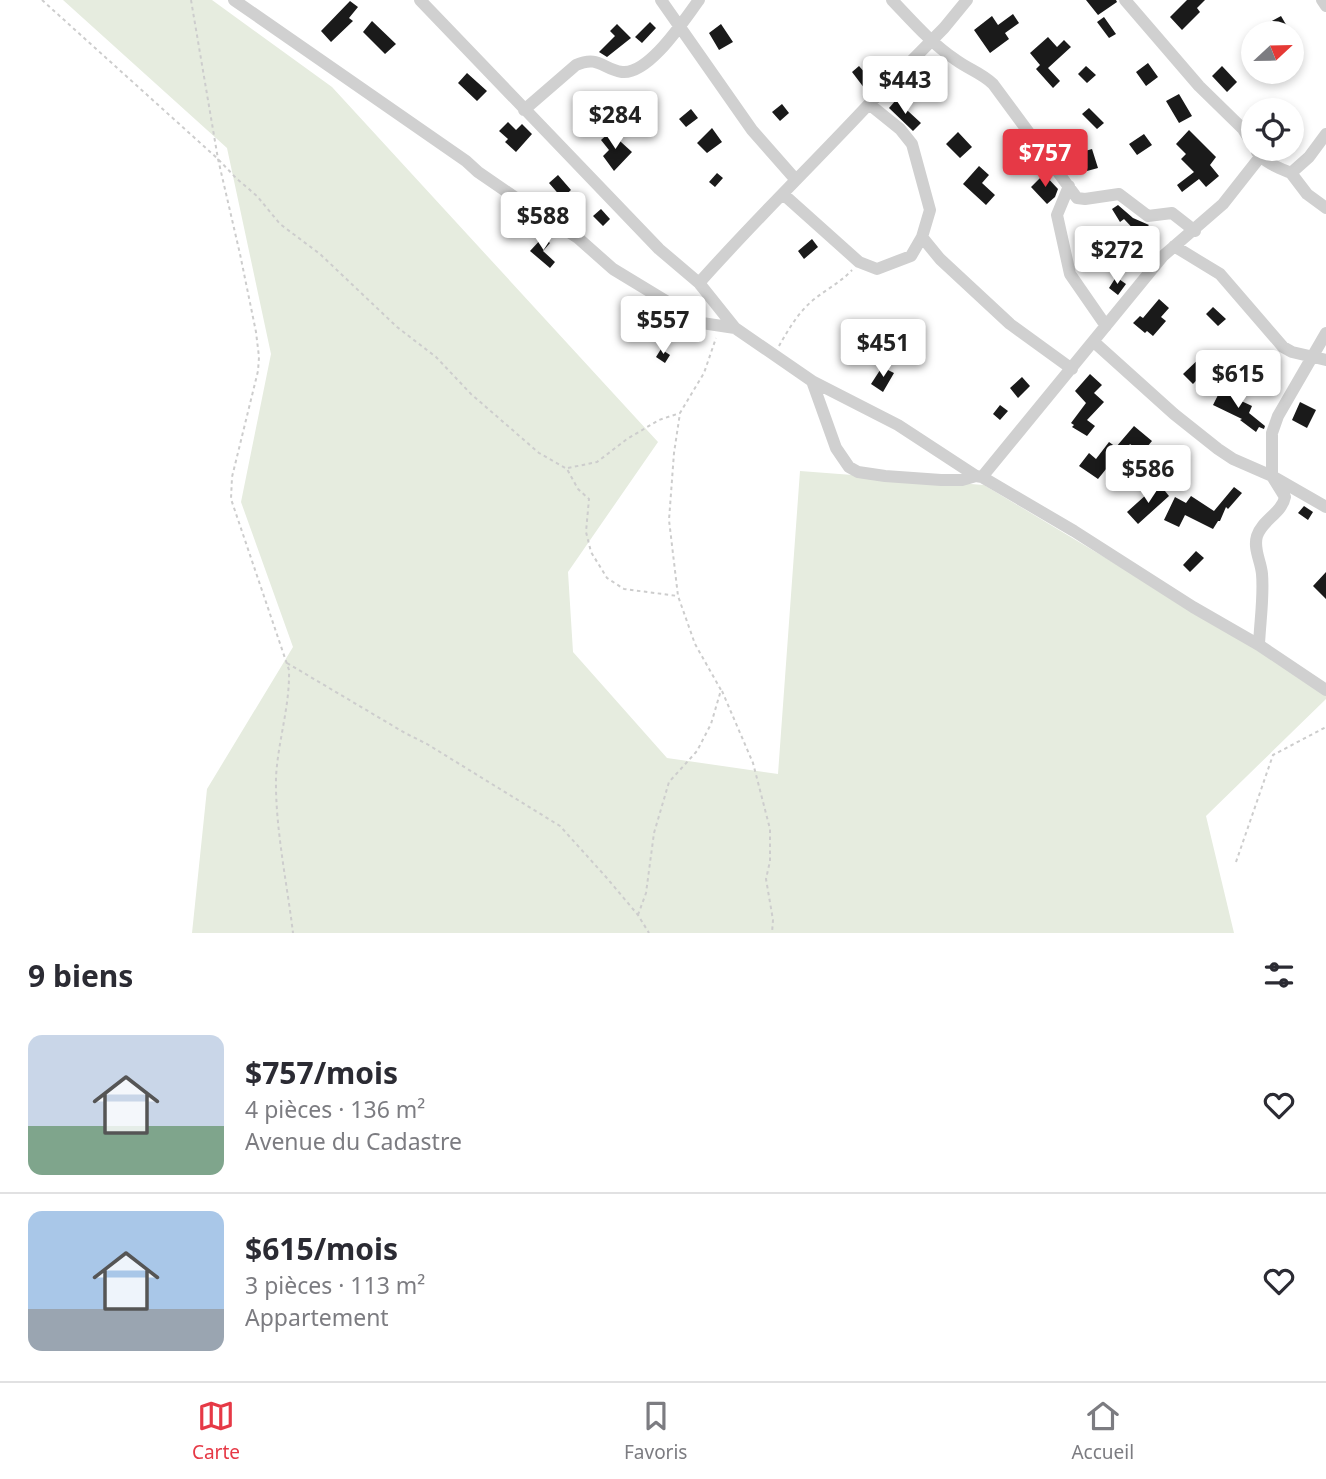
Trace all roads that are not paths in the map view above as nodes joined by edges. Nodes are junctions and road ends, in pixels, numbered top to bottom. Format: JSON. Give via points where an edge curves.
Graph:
{"nodes":[{"id":1,"x":234,"y":0,"type":"edge"},
{"id":2,"x":420,"y":0,"type":"edge"},
{"id":3,"x":661,"y":0,"type":"edge"},
{"id":4,"x":699,"y":0,"type":"edge"},
{"id":5,"x":892,"y":0,"type":"edge"},
{"id":6,"x":967,"y":0,"type":"edge"},
{"id":7,"x":1125,"y":0,"type":"edge"},
{"id":8,"x":1322,"y":0,"type":"edge"},
{"id":9,"x":1326,"y":6,"type":"edge"},
{"id":10,"x":680,"y":25,"type":"junction"},
{"id":11,"x":931,"y":40,"type":"junction"},
{"id":12,"x":869,"y":104,"type":"junction"},
{"id":13,"x":524,"y":110,"type":"junction"},
{"id":14,"x":1241,"y":127,"type":"edge"},
{"id":15,"x":1326,"y":134,"type":"edge"},
{"id":16,"x":1249,"y":161,"type":"edge"},
{"id":17,"x":1270,"y":161,"type":"edge"},
{"id":18,"x":1291,"y":173,"type":"junction"},
{"id":19,"x":796,"y":180,"type":"junction"},
{"id":20,"x":1069,"y":186,"type":"junction"},
{"id":21,"x":783,"y":194,"type":"junction"},
{"id":22,"x":1326,"y":208,"type":"edge"},
{"id":23,"x":1195,"y":231,"type":"junction"},
{"id":24,"x":922,"y":237,"type":"junction"},
{"id":25,"x":1174,"y":246,"type":"junction"},
{"id":26,"x":699,"y":283,"type":"junction"},
{"id":27,"x":1106,"y":326,"type":"junction"},
{"id":28,"x":735,"y":328,"type":"junction"},
{"id":29,"x":1326,"y":333,"type":"edge"},
{"id":30,"x":1094,"y":342,"type":"junction"},
{"id":31,"x":1311,"y":355,"type":"junction"},
{"id":32,"x":1326,"y":360,"type":"edge"},
{"id":33,"x":1072,"y":369,"type":"junction"},
{"id":34,"x":812,"y":381,"type":"junction"},
{"id":35,"x":979,"y":476,"type":"junction"},
{"id":36,"x":1272,"y":476,"type":"junction"},
{"id":37,"x":1326,"y":507,"type":"edge"},
{"id":38,"x":1259,"y":645,"type":"junction"},
{"id":39,"x":1326,"y":690,"type":"edge"}],
"edges":[{"from":1,"to":28,"type":"street","via":[[578,237],[613,269],[702,323]]},
{"from":2,"to":13,"type":"street"},
{"from":3,"to":10,"type":"street"},
{"from":4,"to":10,"type":"street"},
{"from":5,"to":11,"type":"street"},
{"from":6,"to":11,"type":"street"},
{"from":7,"to":14,"type":"street"},
{"from":8,"to":9,"type":"street"},
{"from":10,"to":13,"type":"street","via":[[646,64],[621,72],[585,61]]},
{"from":10,"to":19,"type":"street","via":[[752,130]]},
{"from":11,"to":12,"type":"street"},
{"from":11,"to":20,"type":"street","via":[[989,79]]},
{"from":12,"to":19,"type":"street"},
{"from":12,"to":24,"type":"street","via":[[912,144],[930,210]]},
{"from":13,"to":26,"type":"street"},
{"from":15,"to":18,"type":"street"},
{"from":16,"to":23,"type":"street","via":[[1223,204]]},
{"from":17,"to":18,"type":"street"},
{"from":18,"to":22,"type":"street","via":[[1307,194]]},
{"from":19,"to":21,"type":"street"},
{"from":20,"to":23,"type":"street","via":[[1082,199],[1119,194],[1148,216],[1172,213]]},
{"from":20,"to":27,"type":"street","via":[[1057,215],[1070,274]]},
{"from":21,"to":24,"type":"street","via":[[859,262],[877,269],[911,256]]},
{"from":21,"to":26,"type":"street"},
{"from":23,"to":25,"type":"street"},
{"from":24,"to":33,"type":"street","via":[[1010,324]]},
{"from":25,"to":27,"type":"street"},
{"from":25,"to":31,"type":"street","via":[[1220,274],[1283,347]]},
{"from":26,"to":28,"type":"street"},
{"from":27,"to":30,"type":"street"},
{"from":28,"to":34,"type":"street"},
{"from":29,"to":31,"type":"street"},
{"from":30,"to":33,"type":"street"},
{"from":30,"to":36,"type":"street","via":[[1218,449]]},
{"from":31,"to":32,"type":"street"},
{"from":31,"to":36,"type":"street","via":[[1272,433]]},
{"from":33,"to":35,"type":"street"},
{"from":34,"to":35,"type":"street","via":[[898,425]]},
{"from":34,"to":35,"type":"street","via":[[836,448],[849,467],[885,476],[940,480]]},
{"from":35,"to":38,"type":"street"},
{"from":36,"to":37,"type":"street"},
{"from":36,"to":38,"type":"street","via":[[1285,497],[1257,537],[1262,572]]},
{"from":38,"to":39,"type":"street"}]}
